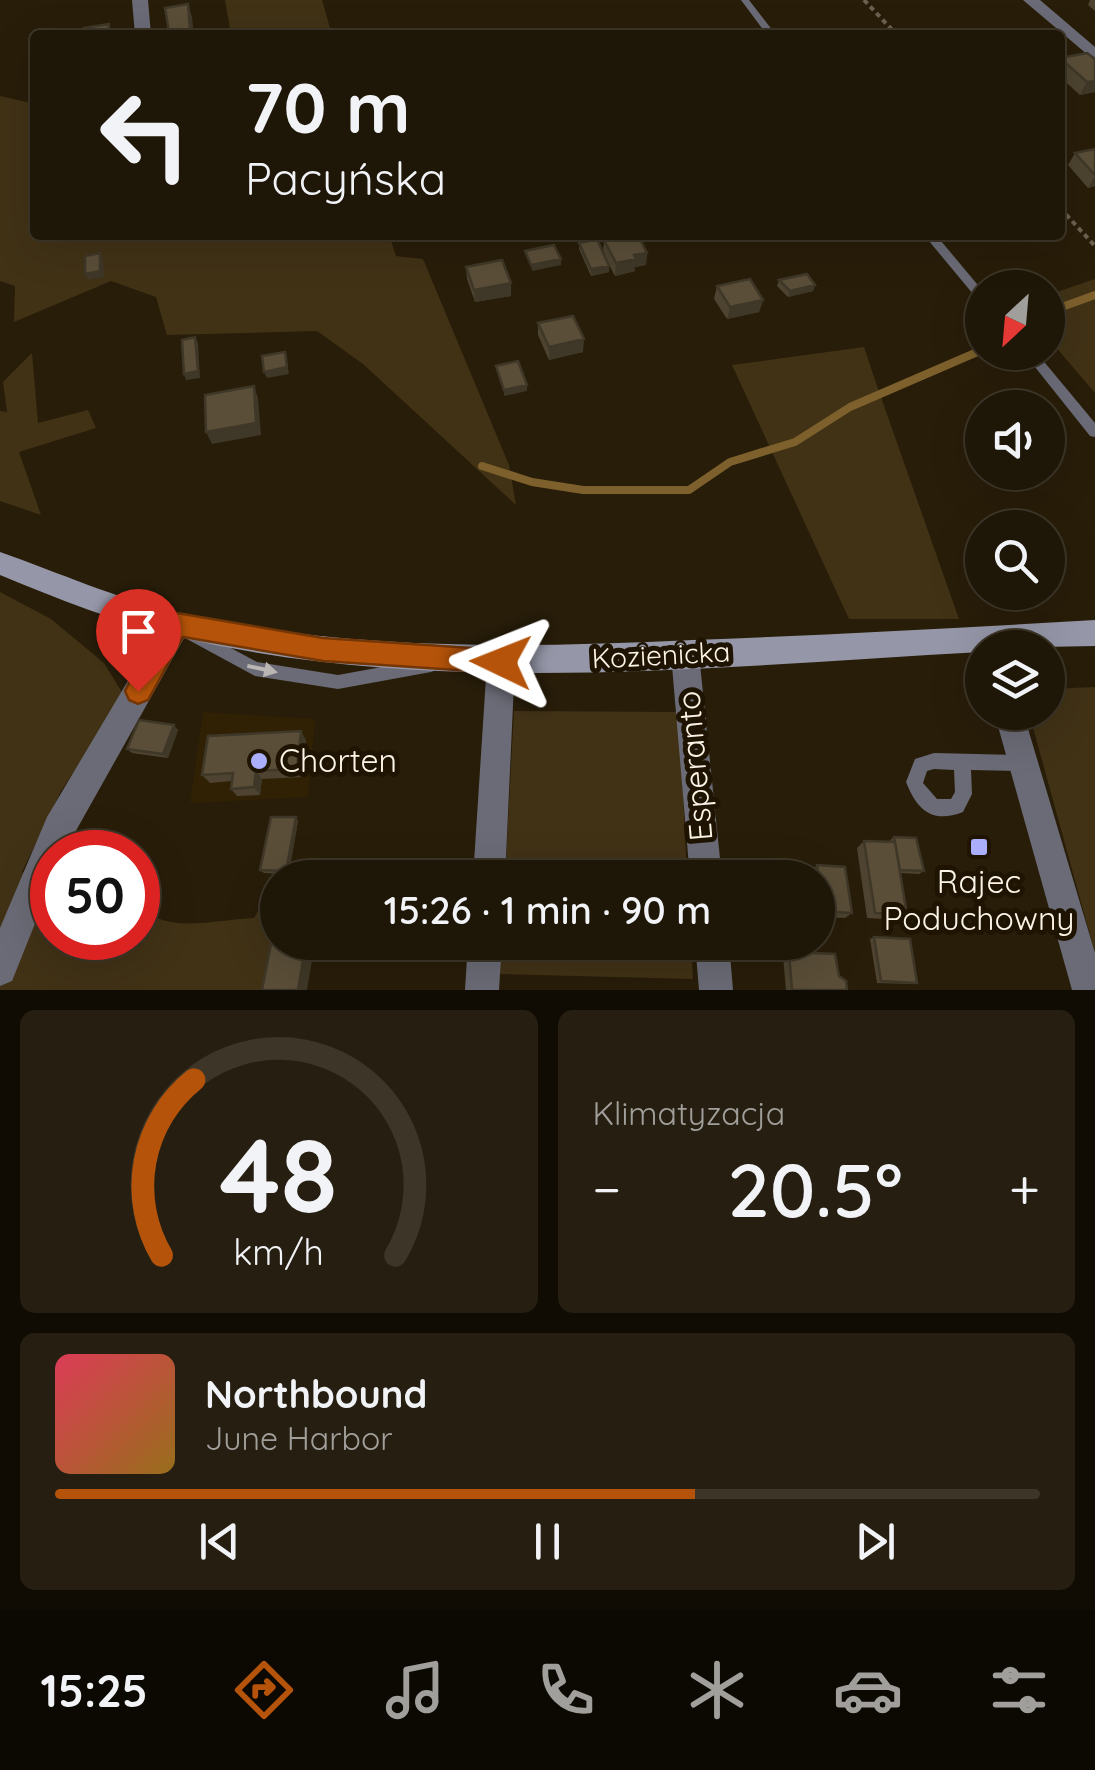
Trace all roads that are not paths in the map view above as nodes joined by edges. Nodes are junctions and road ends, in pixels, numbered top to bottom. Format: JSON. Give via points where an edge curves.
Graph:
{"nodes":[{"id":1,"x":140,"y":0,"type":"edge"},
{"id":2,"x":745,"y":0,"type":"edge"},
{"id":3,"x":1031,"y":0,"type":"edge"},
{"id":4,"x":142,"y":30,"type":"edge"},
{"id":5,"x":768,"y":30,"type":"edge"},
{"id":6,"x":1095,"y":56,"type":"edge"},
{"id":7,"x":934,"y":240,"type":"edge"},
{"id":8,"x":965,"y":277,"type":"edge"},
{"id":9,"x":1044,"y":370,"type":"edge"},
{"id":10,"x":1095,"y":432,"type":"edge"},
{"id":11,"x":0,"y":563,"type":"edge"},
{"id":12,"x":177,"y":624,"type":"junction"},
{"id":13,"x":1095,"y":633,"type":"edge"},
{"id":14,"x":1065,"y":637,"type":"edge"},
{"id":15,"x":965,"y":647,"type":"edge"},
{"id":16,"x":685,"y":654,"type":"junction"},
{"id":17,"x":501,"y":662,"type":"junction"},
{"id":18,"x":1013,"y":730,"type":"edge"},
{"id":19,"x":962,"y":762,"type":"dead end"},
{"id":20,"x":1022,"y":762,"type":"junction"},
{"id":21,"x":489,"y":860,"type":"edge"},
{"id":22,"x":704,"y":860,"type":"edge"},
{"id":23,"x":484,"y":960,"type":"edge"},
{"id":24,"x":714,"y":960,"type":"edge"},
{"id":25,"x":0,"y":969,"type":"edge"},
{"id":26,"x":482,"y":990,"type":"edge"},
{"id":27,"x":716,"y":990,"type":"edge"},
{"id":28,"x":1089,"y":990,"type":"edge"}],
"edges":[{"from":1,"to":4,"type":"street"},
{"from":2,"to":5,"type":"lane"},
{"from":3,"to":6,"type":"street"},
{"from":7,"to":8,"type":"lane"},
{"from":9,"to":10,"type":"lane"},
{"from":11,"to":12,"type":"main road","name":"Kozienicka"},
{"from":12,"to":17,"type":"main road","name":"Kozienicka","via":[[323,649]]},
{"from":12,"to":25,"type":"street","via":[[58,828]]},
{"from":13,"to":14,"type":"main road","name":"Kozienicka"},
{"from":15,"to":16,"type":"main road","name":"Kozienicka"},
{"from":16,"to":17,"type":"main road","name":"Kozienicka"},
{"from":16,"to":22,"type":"street","name":"Esperanto"},
{"from":17,"to":21,"type":"street"},
{"from":18,"to":20,"type":"street"},
{"from":19,"to":20,"type":"lane"},
{"from":20,"to":28,"type":"street"},
{"from":23,"to":26,"type":"street"},
{"from":24,"to":27,"type":"street"}]}
